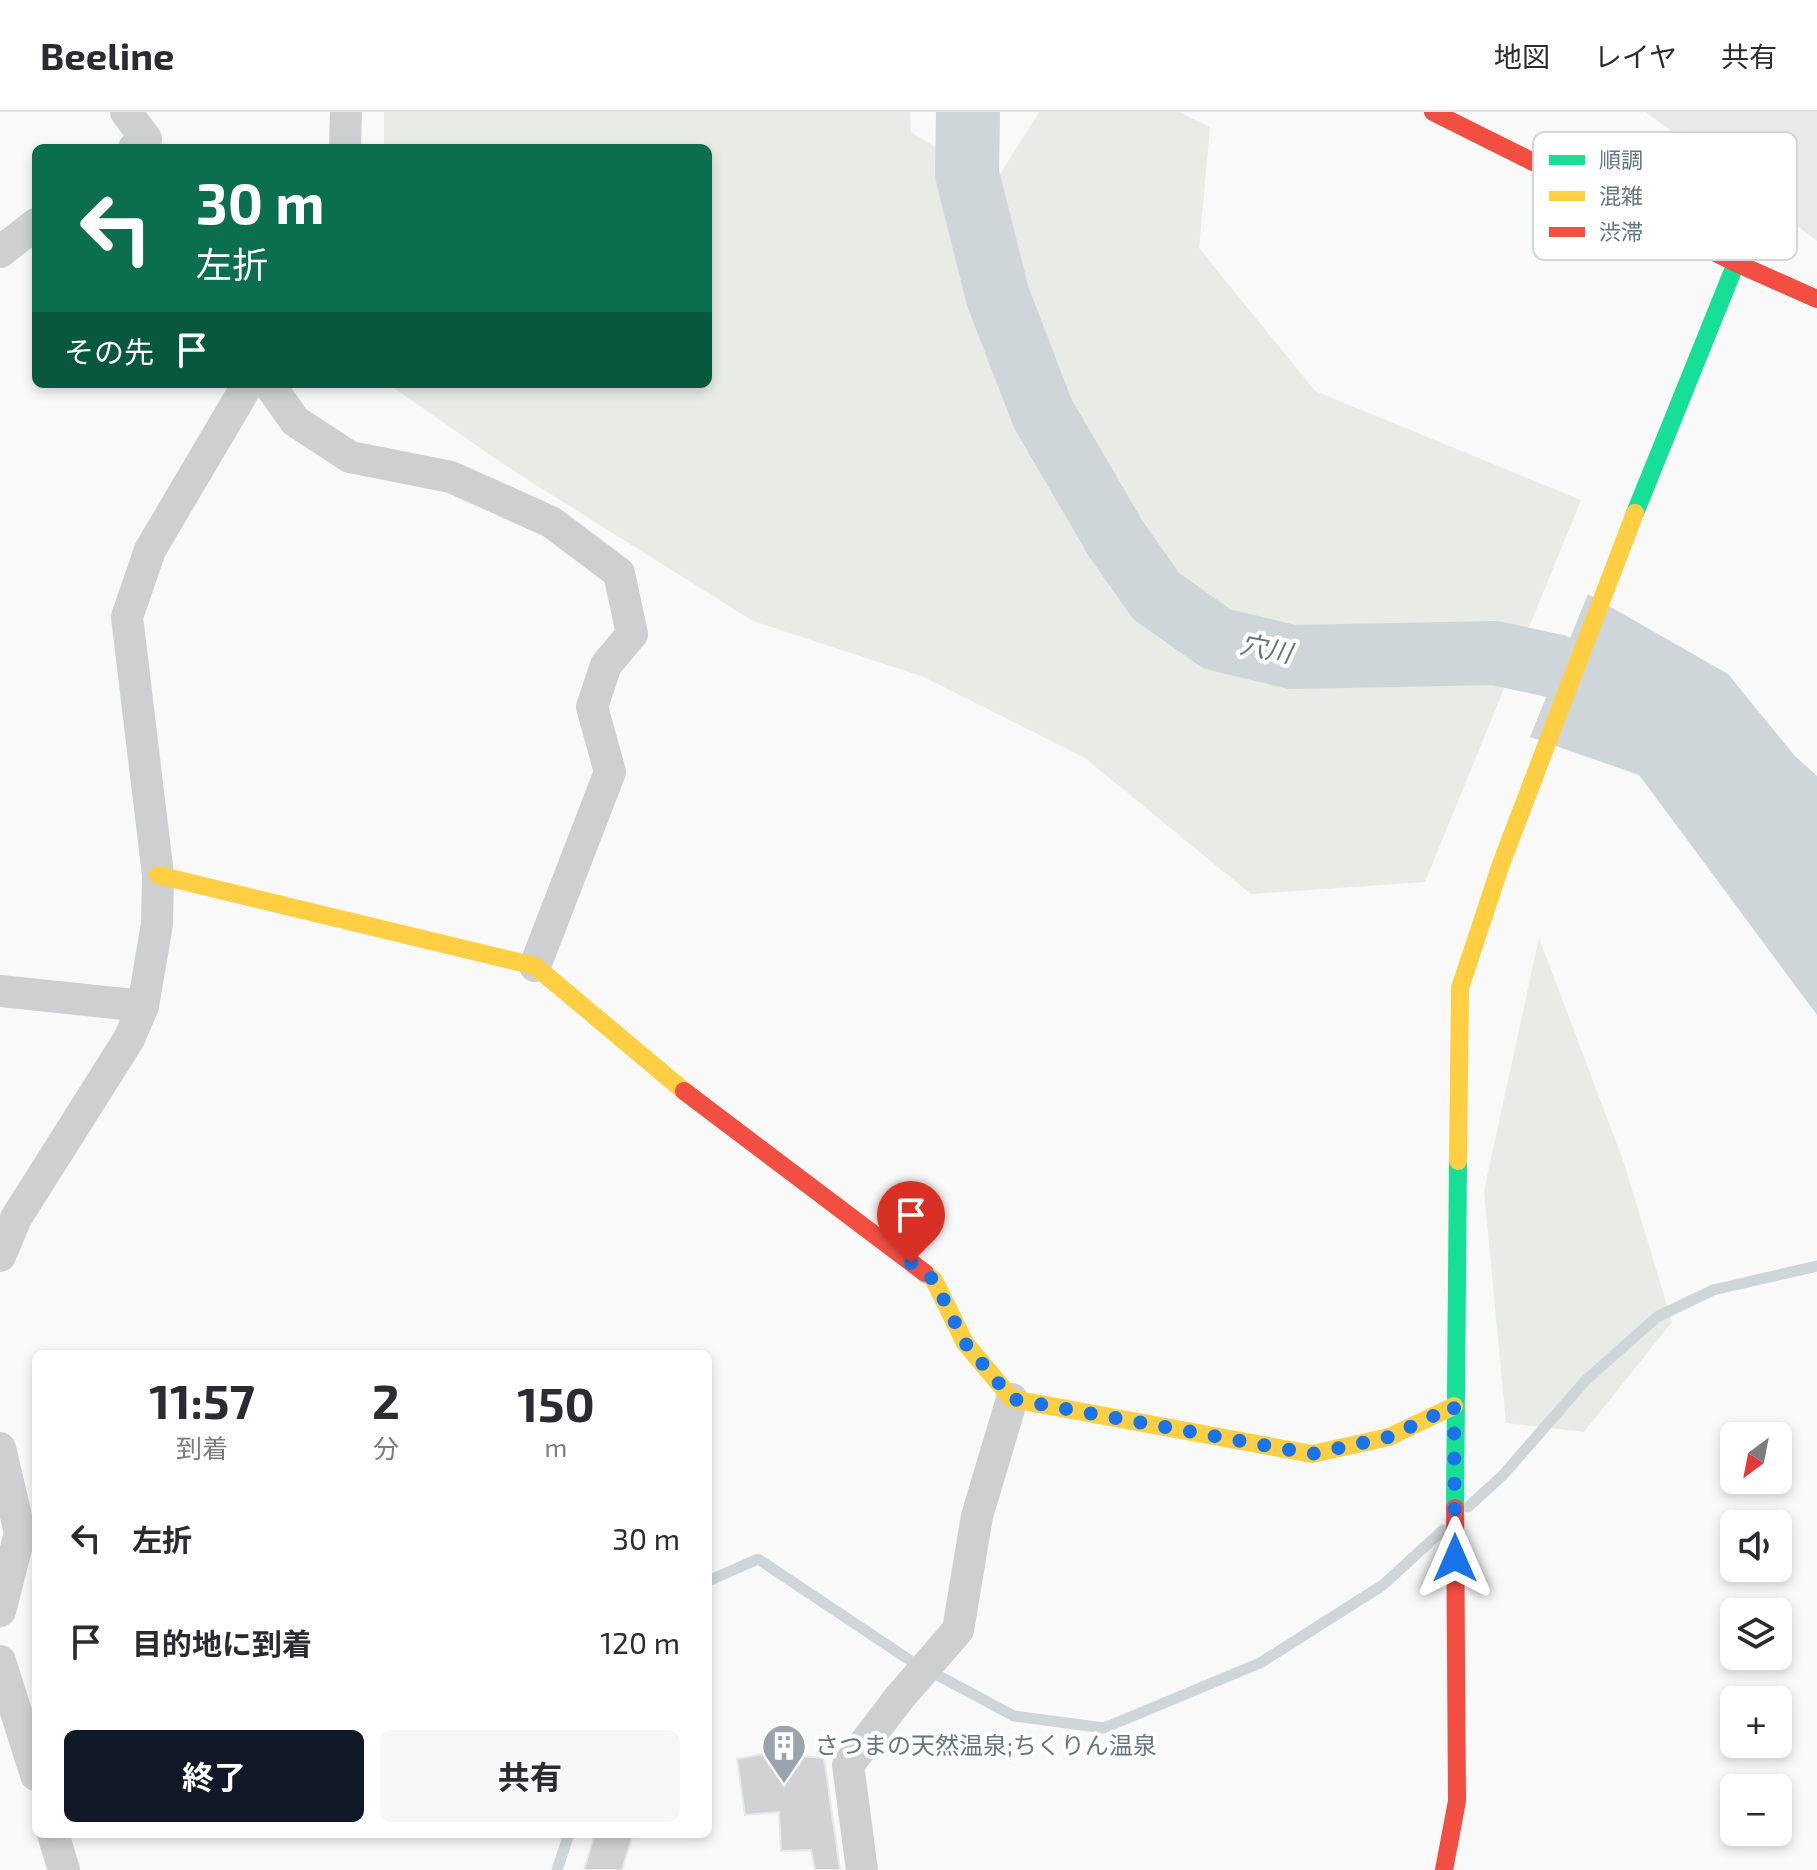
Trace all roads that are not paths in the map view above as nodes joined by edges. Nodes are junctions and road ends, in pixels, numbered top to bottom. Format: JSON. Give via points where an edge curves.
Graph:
{"nodes":[{"id":1,"x":126,"y":112,"type":"edge"},
{"id":2,"x":346,"y":112,"type":"edge"},
{"id":3,"x":1433,"y":112,"type":"edge"},
{"id":4,"x":139,"y":144,"type":"edge"},
{"id":5,"x":345,"y":144,"type":"edge"},
{"id":6,"x":1533,"y":162,"type":"edge"},
{"id":7,"x":32,"y":227,"type":"edge"},
{"id":8,"x":0,"y":252,"type":"edge"},
{"id":9,"x":1730,"y":260,"type":"edge"},
{"id":10,"x":1736,"y":263,"type":"junction"},
{"id":11,"x":1817,"y":299,"type":"edge"},
{"id":12,"x":246,"y":388,"type":"edge"},
{"id":13,"x":272,"y":388,"type":"edge"},
{"id":14,"x":158,"y":875,"type":"junction"},
{"id":15,"x":535,"y":966,"type":"junction"},
{"id":16,"x":0,"y":991,"type":"edge"},
{"id":17,"x":143,"y":1006,"type":"junction"},
{"id":18,"x":0,"y":1256,"type":"edge"},
{"id":19,"x":1012,"y":1399,"type":"junction"},
{"id":20,"x":1454,"y":1406,"type":"junction"},
{"id":21,"x":0,"y":1448,"type":"edge"},
{"id":22,"x":0,"y":1611,"type":"edge"},
{"id":23,"x":0,"y":1661,"type":"edge"},
{"id":24,"x":32,"y":1762,"type":"edge"},
{"id":25,"x":54,"y":1838,"type":"edge"},
{"id":26,"x":64,"y":1870,"type":"edge"},
{"id":27,"x":862,"y":1870,"type":"edge"},
{"id":28,"x":1444,"y":1870,"type":"edge"}],
"edges":[{"from":1,"to":4,"type":"street","via":[[146,139]]},
{"from":2,"to":5,"type":"street"},
{"from":3,"to":6,"type":"street"},
{"from":7,"to":8,"type":"street"},
{"from":9,"to":10,"type":"street"},
{"from":10,"to":11,"type":"street"},
{"from":10,"to":20,"type":"street","via":[[1501,864],[1460,988]]},
{"from":12,"to":14,"type":"street","via":[[150,550],[127,617]]},
{"from":13,"to":15,"type":"street","via":[[295,421],[350,457],[451,477],[551,522],[619,573],[632,634],[606,665],[592,707],[610,772]]},
{"from":14,"to":15,"type":"street"},
{"from":14,"to":17,"type":"street","via":[[157,924]]},
{"from":15,"to":19,"type":"street","via":[[720,1121],[934,1280],[965,1343]]},
{"from":16,"to":17,"type":"street"},
{"from":17,"to":18,"type":"street","via":[[129,1039],[16,1218]]},
{"from":19,"to":20,"type":"street","via":[[1312,1454],[1389,1437]]},
{"from":19,"to":27,"type":"street","via":[[977,1516],[958,1630],[848,1765]]},
{"from":20,"to":28,"type":"street","via":[[1457,1801]]},
{"from":21,"to":22,"type":"street","via":[[20,1533]]},
{"from":23,"to":24,"type":"street"},
{"from":25,"to":26,"type":"street"}]}
